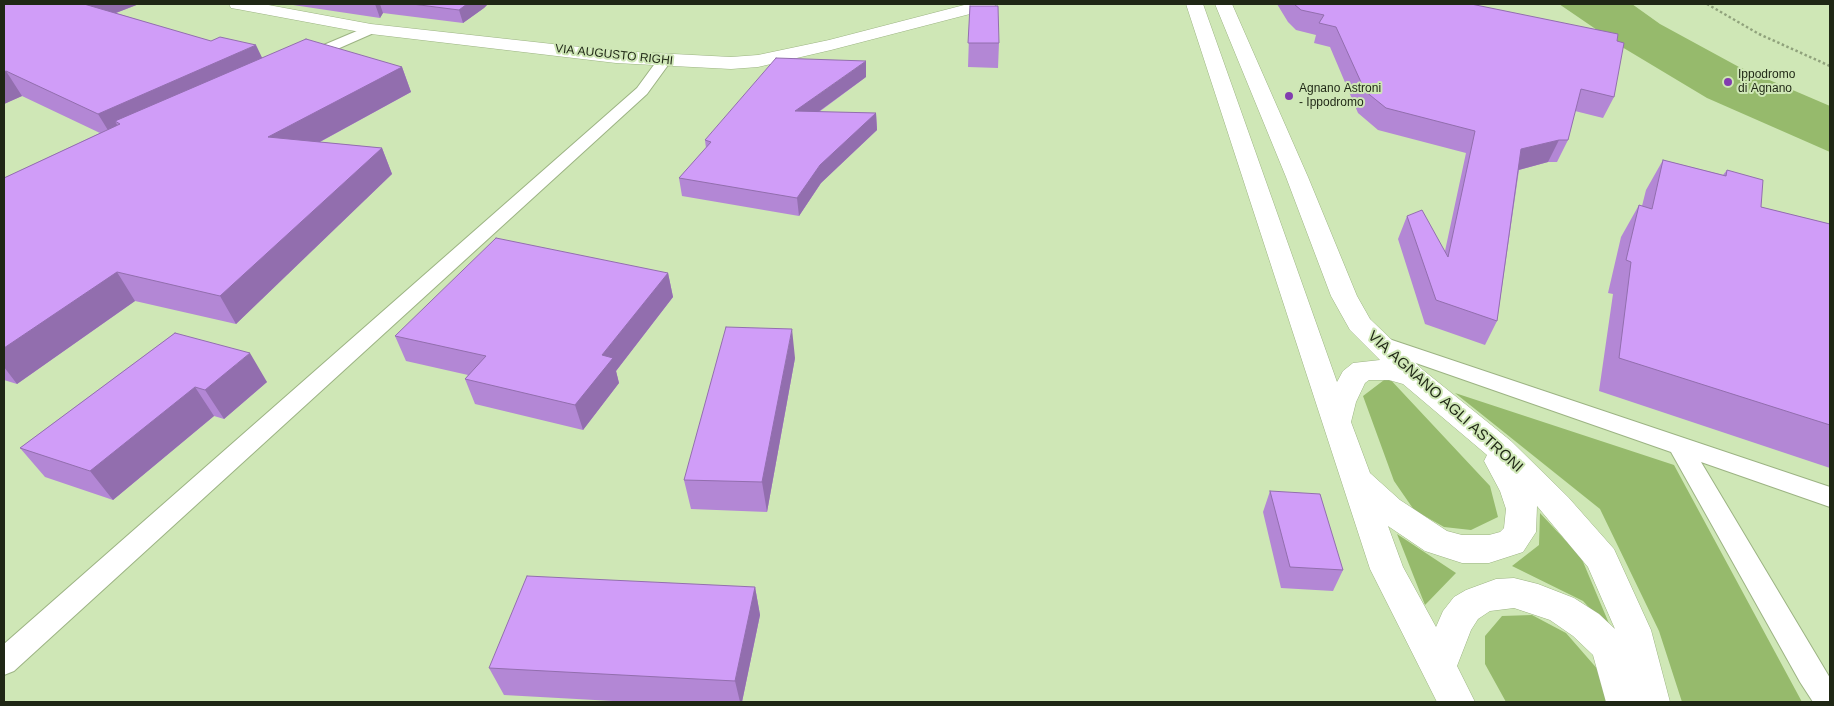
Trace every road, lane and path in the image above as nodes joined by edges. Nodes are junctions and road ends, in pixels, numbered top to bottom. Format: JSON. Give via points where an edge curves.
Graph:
{"nodes":[{"id":1,"x":237,"y":4,"type":"edge"},
{"id":2,"x":987,"y":4,"type":"edge"},
{"id":3,"x":1194,"y":4,"type":"edge"},
{"id":4,"x":1223,"y":4,"type":"edge"},
{"id":5,"x":1707,"y":4,"type":"edge"},
{"id":6,"x":371,"y":29,"type":"junction"},
{"id":7,"x":664,"y":60,"type":"junction"},
{"id":8,"x":292,"y":64,"type":"edge"},
{"id":9,"x":1830,"y":66,"type":"edge"},
{"id":10,"x":1377,"y":342,"type":"junction"},
{"id":11,"x":1413,"y":377,"type":"junction"},
{"id":12,"x":1337,"y":421,"type":"junction"},
{"id":13,"x":1473,"y":427,"type":"junction"},
{"id":14,"x":1679,"y":445,"type":"junction"},
{"id":15,"x":1358,"y":479,"type":"junction"},
{"id":16,"x":1830,"y":497,"type":"edge"},
{"id":17,"x":4,"y":662,"type":"edge"},
{"id":18,"x":1438,"y":666,"type":"junction"},
{"id":19,"x":1456,"y":702,"type":"edge"},
{"id":20,"x":1625,"y":702,"type":"edge"},
{"id":21,"x":1650,"y":702,"type":"edge"},
{"id":22,"x":1830,"y":702,"type":"edge"}],
"edges":[{"from":1,"to":6,"type":"main road","name":"VIA AUGUSTO RIGHI"},
{"from":2,"to":7,"type":"main road","name":"VIA AUGUSTO RIGHI","via":[[758,61]]},
{"from":3,"to":12,"type":"main road"},
{"from":4,"to":10,"type":"main road","name":"VIA AGNANO AGLI ASTRONI","via":[[1298,177],[1344,296],[1359,324]]},
{"from":5,"to":9,"type":"path","via":[[1759,34]]},
{"from":6,"to":7,"type":"main road","name":"VIA AUGUSTO RIGHI"},
{"from":6,"to":8,"type":"lane"},
{"from":7,"to":17,"type":"lane","via":[[642,91]]},
{"from":10,"to":11,"type":"main road","name":"VIA AGNANO AGLI ASTRONI"},
{"from":10,"to":14,"type":"lane"},
{"from":11,"to":12,"type":"main road","via":[[1390,370],[1363,370],[1353,378]]},
{"from":11,"to":13,"type":"main road","name":"VIA AGNANO AGLI ASTRONI"},
{"from":12,"to":15,"type":"main road"},
{"from":13,"to":15,"type":"main road","via":[[1505,468],[1522,510],[1520,532],[1511,543],[1489,549],[1462,549],[1437,542],[1389,510]]},
{"from":13,"to":21,"type":"main road","name":"VIA AGNANO AGLI ASTRONI","via":[[1557,506],[1602,559],[1633,630]]},
{"from":14,"to":16,"type":"lane"},
{"from":14,"to":22,"type":"lane","via":[[1810,673]]},
{"from":15,"to":18,"type":"main road","via":[[1388,569]]},
{"from":18,"to":19,"type":"main road"},
{"from":18,"to":20,"type":"main road","via":[[1456,622],[1466,608],[1496,594],[1514,593],[1562,609],[1606,644],[1616,665]]}]}
